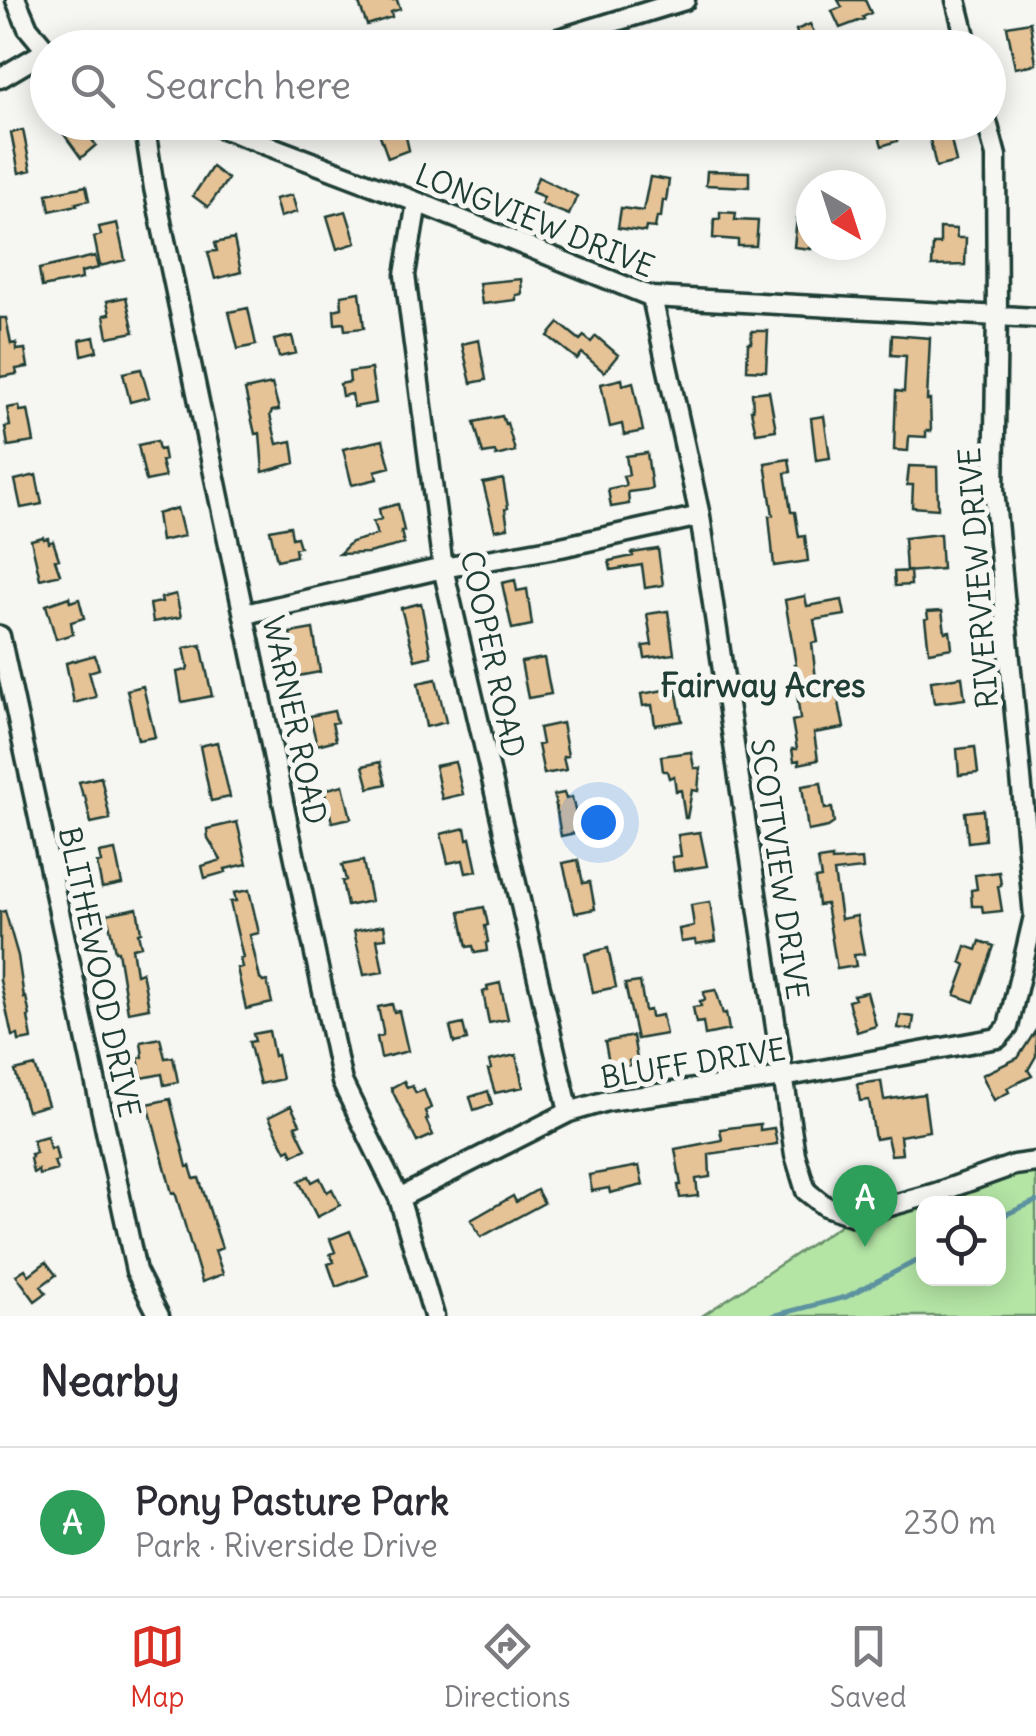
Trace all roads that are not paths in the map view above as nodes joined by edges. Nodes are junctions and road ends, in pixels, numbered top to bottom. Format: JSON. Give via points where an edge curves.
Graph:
{"nodes":[{"id":1,"x":16,"y":0,"type":"edge"},
{"id":2,"x":685,"y":0,"type":"edge"},
{"id":3,"x":956,"y":0,"type":"edge"},
{"id":4,"x":30,"y":30,"type":"edge"},
{"id":5,"x":588,"y":30,"type":"edge"},
{"id":6,"x":964,"y":30,"type":"edge"},
{"id":7,"x":30,"y":61,"type":"edge"},
{"id":8,"x":0,"y":78,"type":"edge"},
{"id":9,"x":147,"y":140,"type":"edge"},
{"id":10,"x":253,"y":140,"type":"edge"},
{"id":11,"x":992,"y":140,"type":"edge"},
{"id":12,"x":417,"y":202,"type":"junction"},
{"id":13,"x":652,"y":297,"type":"junction"},
{"id":14,"x":997,"y":316,"type":"junction"},
{"id":15,"x":1036,"y":318,"type":"edge"},
{"id":16,"x":700,"y":516,"type":"junction"},
{"id":17,"x":443,"y":568,"type":"junction"},
{"id":18,"x":245,"y":614,"type":"junction"},
{"id":19,"x":0,"y":636,"type":"edge"},
{"id":20,"x":1008,"y":1027,"type":"joint"},
{"id":21,"x":783,"y":1078,"type":"junction"},
{"id":22,"x":569,"y":1112,"type":"junction"},
{"id":23,"x":1036,"y":1162,"type":"edge"},
{"id":24,"x":399,"y":1198,"type":"junction"},
{"id":25,"x":158,"y":1316,"type":"edge"},
{"id":26,"x":434,"y":1316,"type":"edge"}],
"edges":[{"from":1,"to":4,"type":"street"},
{"from":2,"to":5,"type":"street"},
{"from":3,"to":6,"type":"street"},
{"from":7,"to":8,"type":"street"},
{"from":9,"to":18,"type":"street","name":"WARNER ROAD"},
{"from":10,"to":12,"type":"street","name":"LONGVIEW DRIVE"},
{"from":11,"to":14,"type":"street","name":"RIVERVIEW DRIVE"},
{"from":12,"to":13,"type":"street","name":"LONGVIEW DRIVE"},
{"from":12,"to":17,"type":"street","name":"COOPER ROAD","via":[[404,275]]},
{"from":13,"to":14,"type":"street","name":"LONGVIEW DRIVE"},
{"from":13,"to":16,"type":"street","name":"SCOTTVIEW DRIVE"},
{"from":14,"to":15,"type":"street","name":"LONGVIEW DRIVE"},
{"from":14,"to":20,"type":"street","name":"RIVERVIEW DRIVE","via":[[994,489],[1034,916]]},
{"from":16,"to":17,"type":"street"},
{"from":16,"to":21,"type":"street","name":"SCOTTVIEW DRIVE"},
{"from":17,"to":18,"type":"street"},
{"from":17,"to":22,"type":"street","name":"COOPER ROAD"},
{"from":18,"to":24,"type":"street","name":"WARNER ROAD","via":[[342,1082]]},
{"from":19,"to":25,"type":"street","name":"BLITHEWOOD DRIVE","via":[[136,1271]]},
{"from":20,"to":21,"type":"street","name":"BLUFF DRIVE","via":[[998,1038]]},
{"from":21,"to":22,"type":"street","name":"BLUFF DRIVE"},
{"from":21,"to":23,"type":"street","name":"SCOTTVIEW DRIVE","via":[[806,1191],[854,1216]]},
{"from":22,"to":24,"type":"street","name":"BLUFF DRIVE"},
{"from":24,"to":26,"type":"street","name":"WARNER ROAD"}]}
